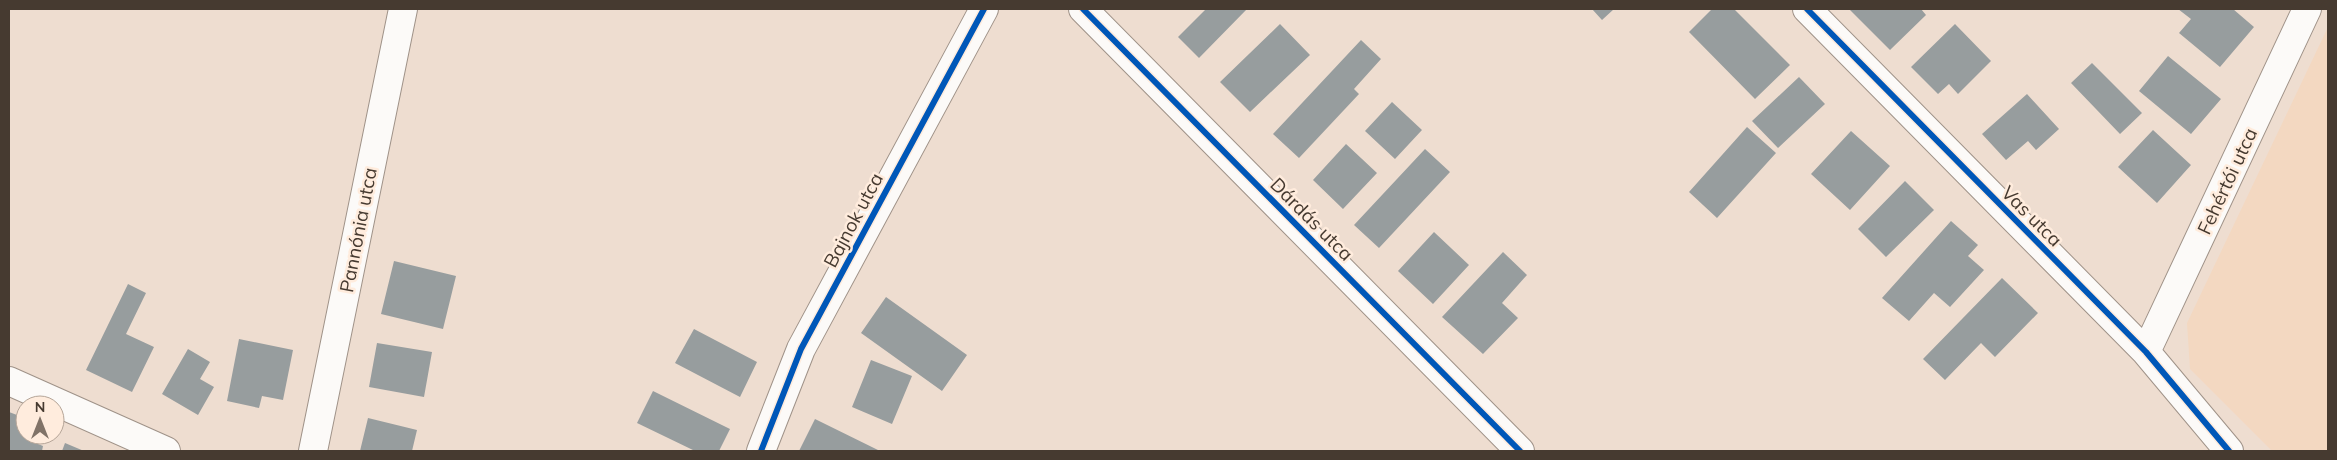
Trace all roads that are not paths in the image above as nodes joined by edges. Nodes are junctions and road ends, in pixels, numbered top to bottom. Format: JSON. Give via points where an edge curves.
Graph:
{"nodes":[{"id":1,"x":403,"y":9,"type":"edge"},
{"id":2,"x":984,"y":9,"type":"edge"},
{"id":3,"x":1083,"y":9,"type":"edge"},
{"id":4,"x":1807,"y":9,"type":"edge"},
{"id":5,"x":2307,"y":9,"type":"edge"},
{"id":6,"x":2146,"y":352,"type":"junction"},
{"id":7,"x":9,"y":381,"type":"edge"},
{"id":8,"x":166,"y":451,"type":"edge"},
{"id":9,"x":313,"y":451,"type":"edge"},
{"id":10,"x":761,"y":451,"type":"edge"},
{"id":11,"x":1520,"y":451,"type":"edge"},
{"id":12,"x":2229,"y":451,"type":"edge"}],
"edges":[{"from":1,"to":9,"type":"street","name":"Pannónia utca"},
{"from":2,"to":10,"type":"street","name":"Bajnok utca","via":[[801,348]]},
{"from":3,"to":11,"type":"street","name":"Dárdás utca"},
{"from":4,"to":6,"type":"street","name":"Vas utca"},
{"from":5,"to":6,"type":"street","name":"Fehértói utca"},
{"from":6,"to":12,"type":"street","name":"Vas utca"},
{"from":7,"to":8,"type":"street"}]}
